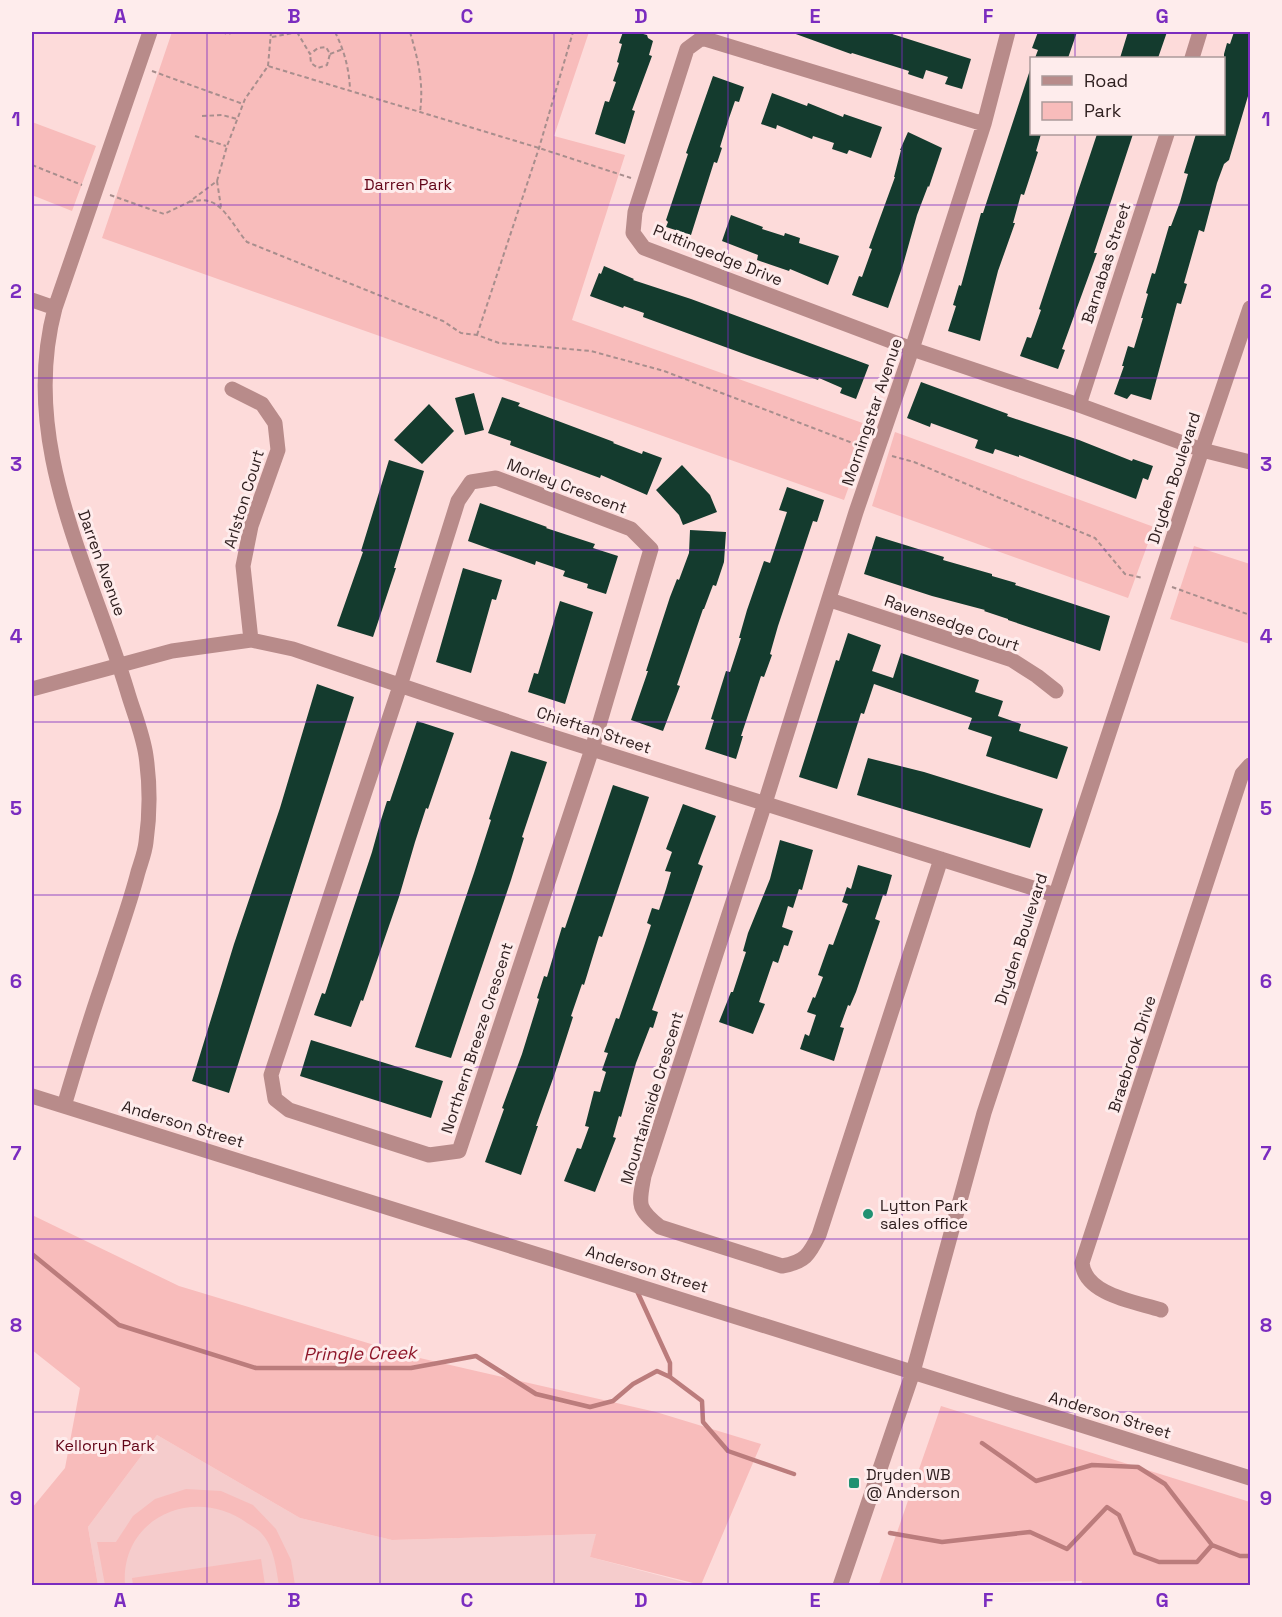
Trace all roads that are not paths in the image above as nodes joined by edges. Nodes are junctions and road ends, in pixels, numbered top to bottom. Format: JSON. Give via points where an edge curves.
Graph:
{"nodes":[{"id":1,"x":150,"y":32,"type":"edge"},
{"id":2,"x":1008,"y":32,"type":"edge"},
{"id":3,"x":1200,"y":32,"type":"edge"},
{"id":4,"x":1192,"y":57,"type":"edge"},
{"id":5,"x":984,"y":124,"type":"junction"},
{"id":6,"x":1167,"y":135,"type":"edge"},
{"id":7,"x":32,"y":300,"type":"edge"},
{"id":8,"x":55,"y":308,"type":"junction"},
{"id":9,"x":1251,"y":308,"type":"edge"},
{"id":10,"x":912,"y":349,"type":"junction"},
{"id":11,"x":232,"y":389,"type":"dead end"},
{"id":12,"x":1079,"y":405,"type":"junction"},
{"id":13,"x":1202,"y":450,"type":"junction"},
{"id":14,"x":1251,"y":462,"type":"edge"},
{"id":15,"x":831,"y":600,"type":"junction"},
{"id":16,"x":251,"y":640,"type":"junction"},
{"id":17,"x":119,"y":665,"type":"junction"},
{"id":18,"x":400,"y":686,"type":"junction"},
{"id":19,"x":32,"y":688,"type":"edge"},
{"id":20,"x":1056,"y":691,"type":"dead end"},
{"id":21,"x":592,"y":749,"type":"junction"},
{"id":22,"x":1251,"y":765,"type":"edge"},
{"id":23,"x":765,"y":803,"type":"junction"},
{"id":24,"x":941,"y":859,"type":"junction"},
{"id":25,"x":1055,"y":895,"type":"junction"},
{"id":26,"x":32,"y":1096,"type":"edge"},
{"id":27,"x":64,"y":1106,"type":"junction"},
{"id":28,"x":1161,"y":1310,"type":"dead end"},
{"id":29,"x":913,"y":1372,"type":"junction"},
{"id":30,"x":1251,"y":1478,"type":"edge"},
{"id":31,"x":840,"y":1586,"type":"edge"}],
"edges":[{"from":1,"to":8,"type":"street","name":"Darren Avenue"},
{"from":2,"to":5,"type":"street","name":"Morningstar Avenue"},
{"from":3,"to":4,"type":"street"},
{"from":5,"to":10,"type":"street","name":"Morningstar Avenue"},
{"from":5,"to":10,"type":"street","name":"Puttingedge Drive","via":[[702,38],[687,49],[644,182],[633,233],[644,248]]},
{"from":6,"to":12,"type":"street","name":"Barnabas Street"},
{"from":7,"to":8,"type":"street"},
{"from":8,"to":17,"type":"street","name":"Darren Avenue","via":[[48,334],[46,387],[55,476]]},
{"from":9,"to":13,"type":"street","name":"Dryden Boulevard"},
{"from":10,"to":12,"type":"street","name":"Puttingedge Drive"},
{"from":10,"to":15,"type":"street","name":"Morningstar Avenue"},
{"from":11,"to":16,"type":"street","name":"Arlston Court","via":[[262,404],[274,423],[278,450],[251,526],[243,566]]},
{"from":12,"to":13,"type":"street","name":"Puttingedge Drive"},
{"from":13,"to":14,"type":"street","name":"Puttingedge Drive"},
{"from":13,"to":25,"type":"street","name":"Dryden Boulevard"},
{"from":15,"to":20,"type":"street","name":"Ravensedge Court","via":[[1011,660]]},
{"from":15,"to":23,"type":"street","name":"Morningstar Avenue"},
{"from":16,"to":17,"type":"street","name":"Chieftan Street","via":[[172,651]]},
{"from":16,"to":18,"type":"street","name":"Chieftan Street","via":[[293,649]]},
{"from":17,"to":19,"type":"street","name":"Chieftan Street"},
{"from":17,"to":27,"type":"street","name":"Darren Avenue","via":[[146,754],[146,843]]},
{"from":18,"to":21,"type":"street","name":"Chieftan Street"},
{"from":18,"to":21,"type":"street","name":"Morley Crescent","via":[[458,501],[471,482],[496,478],[631,529],[651,549]]},
{"from":18,"to":21,"type":"street","name":"Northern Breeze Crescent","via":[[271,1075],[274,1098],[289,1110],[429,1155],[459,1150]]},
{"from":21,"to":23,"type":"street","name":"Chieftan Street"},
{"from":22,"to":28,"type":"street","name":"Braebrook Drive","via":[[1242,774],[1082,1263],[1085,1275],[1097,1288]]},
{"from":23,"to":24,"type":"street","name":"Chieftan Street"},
{"from":23,"to":24,"type":"street","name":"Mountainside Crescent","via":[[644,1176],[640,1205],[660,1227],[771,1263],[797,1263],[810,1252],[819,1234]]},
{"from":24,"to":25,"type":"street","name":"Chieftan Street"},
{"from":25,"to":29,"type":"street","name":"Dryden Boulevard","via":[[984,1113]]},
{"from":26,"to":27,"type":"street","name":"Anderson Street"},
{"from":27,"to":29,"type":"street","name":"Anderson Street"},
{"from":29,"to":30,"type":"street","name":"Anderson Street"},
{"from":29,"to":31,"type":"street","name":"Dryden Boulevard"}]}
